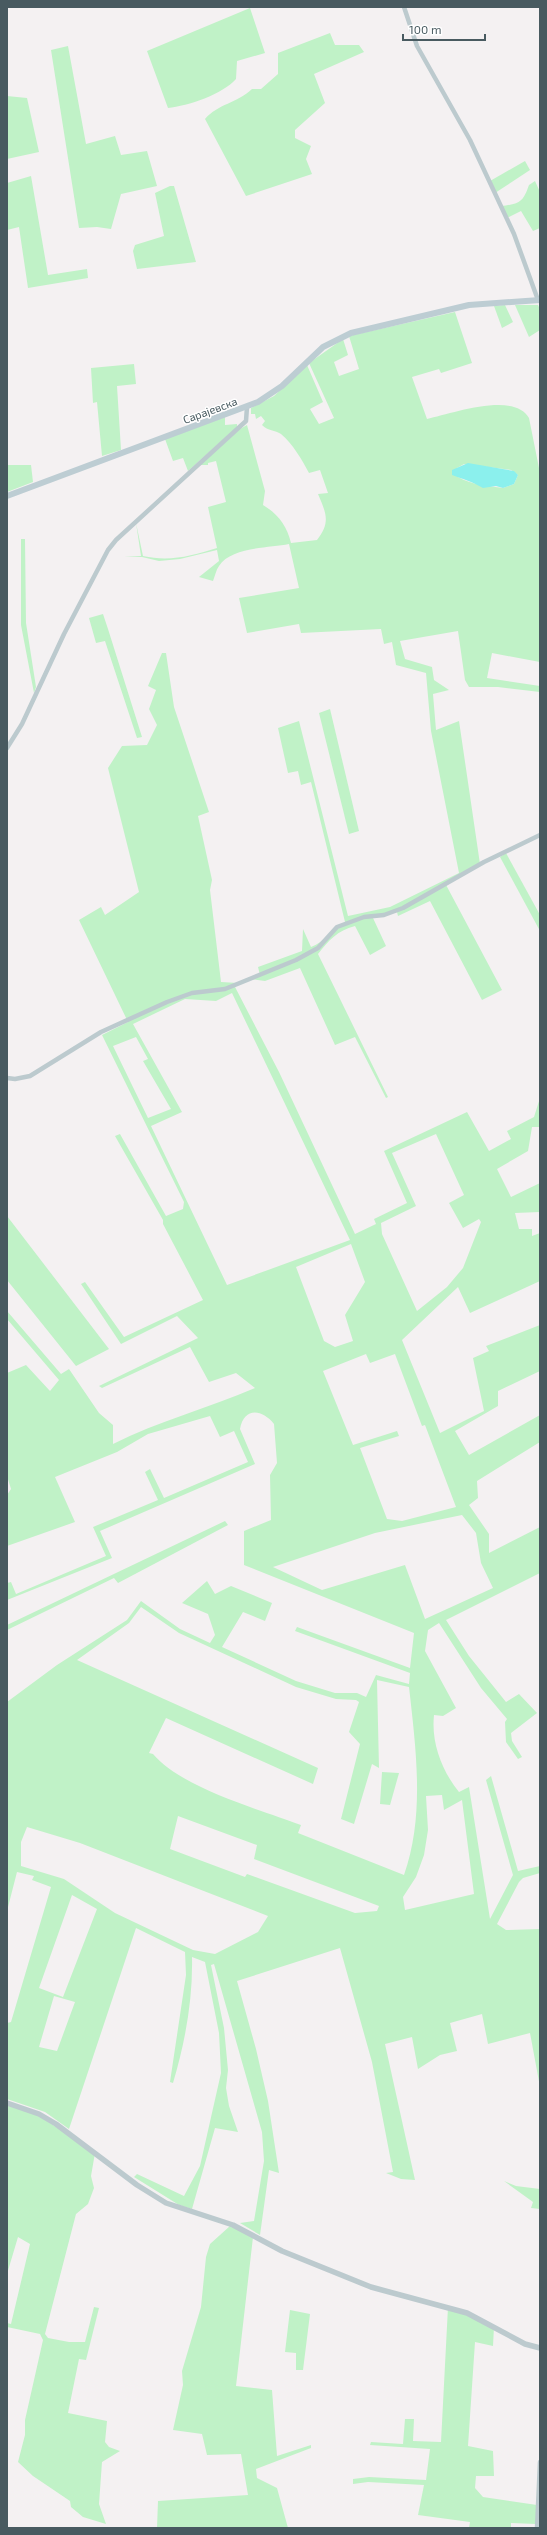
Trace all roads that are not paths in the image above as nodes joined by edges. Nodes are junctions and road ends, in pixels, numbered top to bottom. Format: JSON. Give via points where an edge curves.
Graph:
{"nodes":[{"id":1,"x":404,"y":7,"type":"edge"},
{"id":2,"x":539,"y":300,"type":"edge"},
{"id":3,"x":247,"y":407,"type":"junction"},
{"id":4,"x":7,"y":496,"type":"edge"},
{"id":5,"x":7,"y":748,"type":"edge"},
{"id":6,"x":540,"y":835,"type":"edge"},
{"id":7,"x":7,"y":1078,"type":"edge"},
{"id":8,"x":7,"y":2103,"type":"edge"},
{"id":9,"x":540,"y":2348,"type":"edge"},
{"id":10,"x":540,"y":2462,"type":"edge"},
{"id":11,"x":537,"y":2528,"type":"edge"}],
"edges":[{"from":1,"to":2,"type":"street","via":[[417,46],[470,140],[514,234]]},
{"from":2,"to":3,"type":"main road","via":[[469,305],[351,333],[323,347],[277,391]]},
{"from":3,"to":4,"type":"main road","name":"Сарајевска"},
{"from":3,"to":5,"type":"street","name":"Сарајевска","via":[[246,421],[116,540],[104,556],[26,715]]},
{"from":6,"to":7,"type":"street","via":[[484,862],[403,908],[384,915],[364,917],[337,927],[318,948],[300,958],[225,989],[192,994],[167,1002],[101,1032],[30,1076]]},
{"from":8,"to":9,"type":"street","via":[[48,2119],[137,2185],[166,2203],[233,2225],[282,2251],[371,2287],[467,2313],[525,2344]]},
{"from":10,"to":11,"type":"street"}]}
